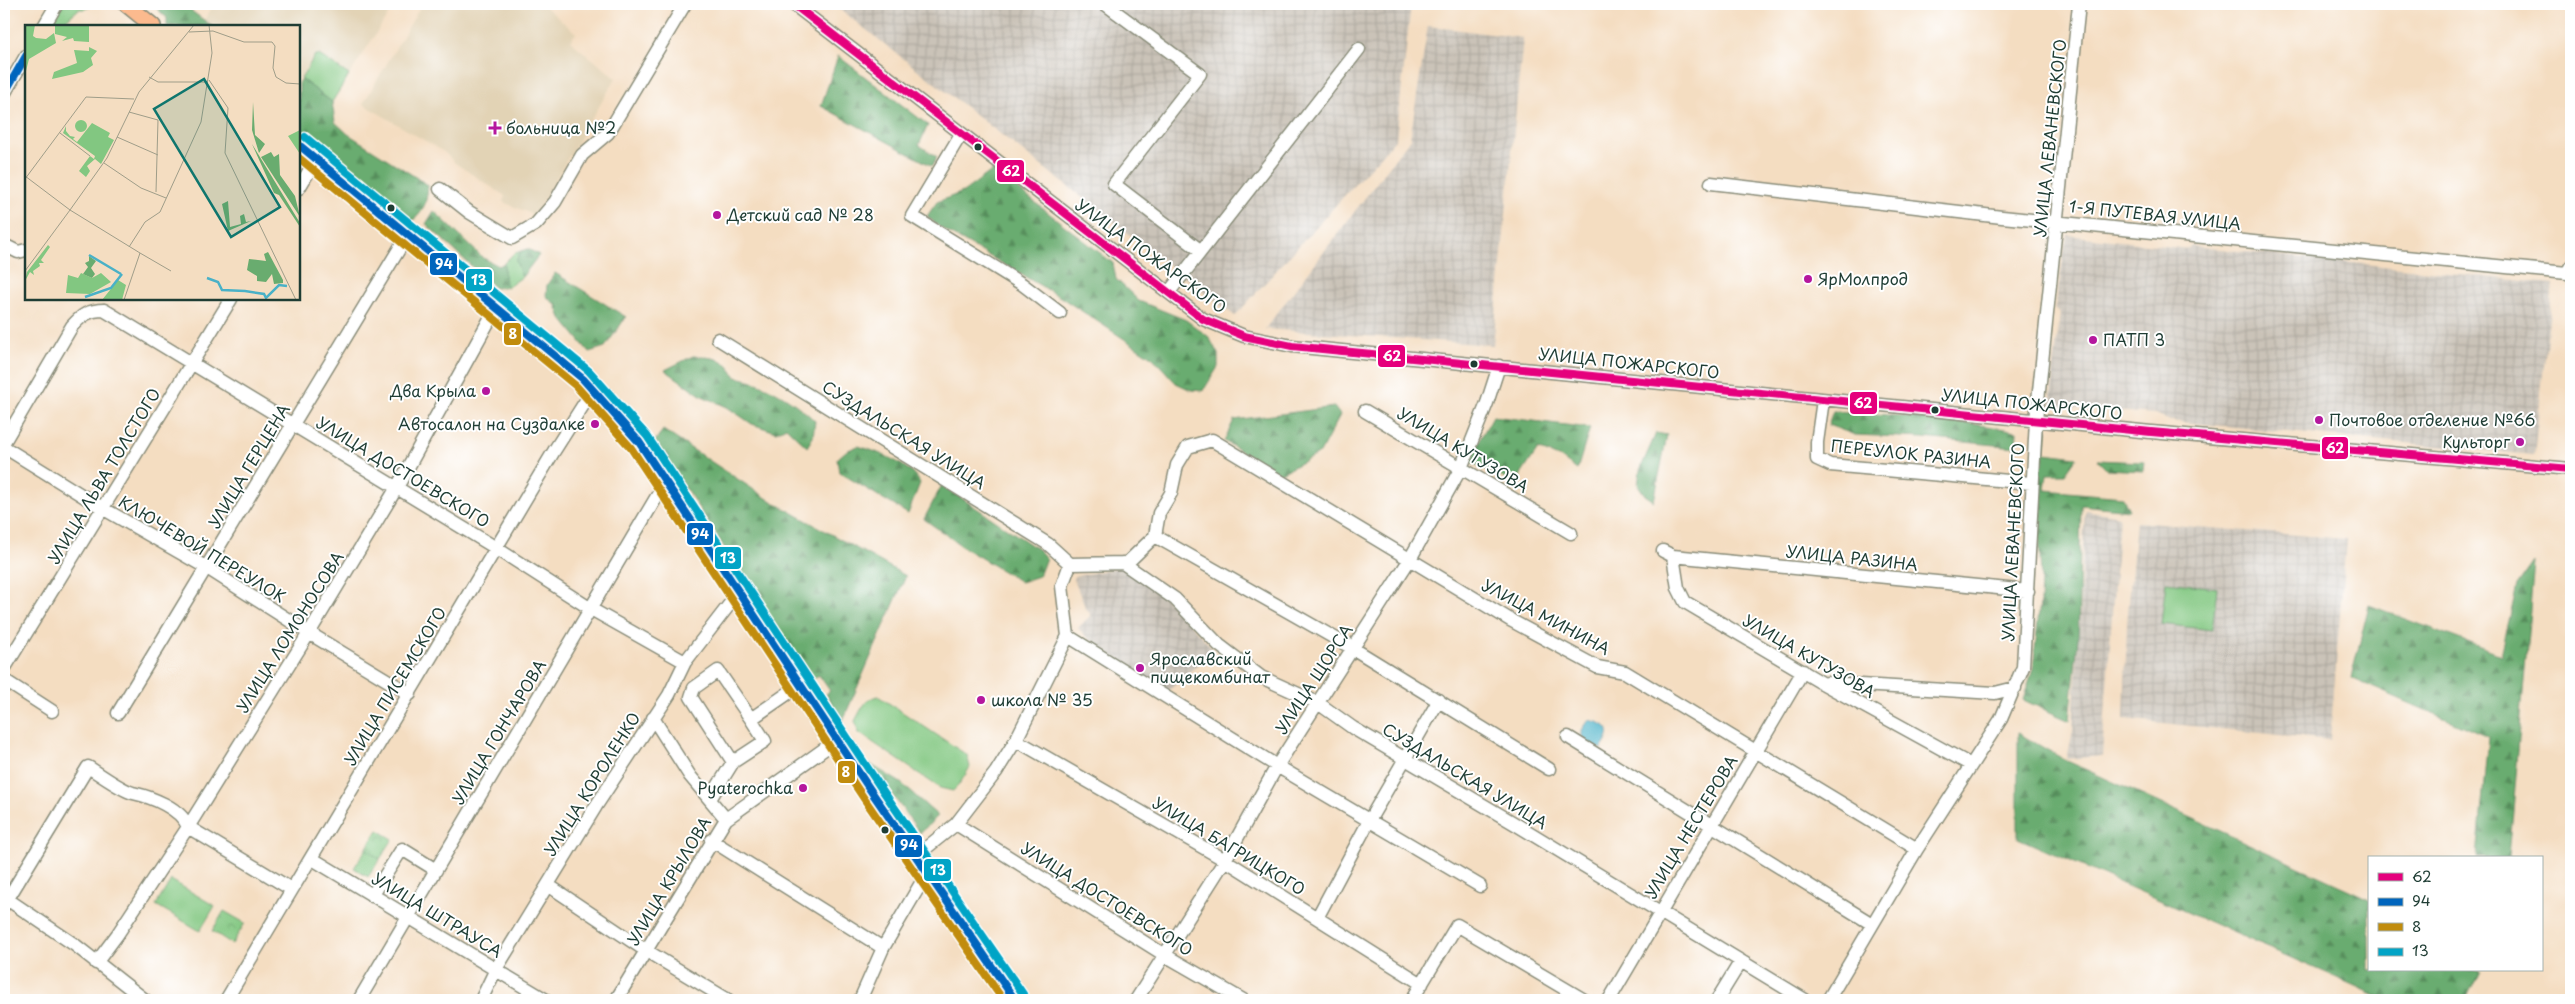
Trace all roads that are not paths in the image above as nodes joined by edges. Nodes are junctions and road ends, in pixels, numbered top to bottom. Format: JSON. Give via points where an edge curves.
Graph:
{"nodes":[{"id":1,"x":57,"y":4,"type":"edge"},
{"id":2,"x":126,"y":4,"type":"edge"},
{"id":3,"x":685,"y":4,"type":"edge"},
{"id":4,"x":792,"y":4,"type":"edge"},
{"id":5,"x":1105,"y":4,"type":"edge"},
{"id":6,"x":2080,"y":4,"type":"edge"},
{"id":7,"x":45,"y":25,"type":"edge"},
{"id":8,"x":152,"y":25,"type":"edge"},
{"id":9,"x":1359,"y":49,"type":"dead end"},
{"id":10,"x":25,"y":58,"type":"edge"},
{"id":11,"x":4,"y":94,"type":"edge"},
{"id":12,"x":961,"y":134,"type":"junction"},
{"id":13,"x":300,"y":146,"type":"edge"},
{"id":14,"x":316,"y":159,"type":"junction"},
{"id":15,"x":1711,"y":183,"type":"dead end"},
{"id":16,"x":300,"y":186,"type":"edge"},
{"id":17,"x":440,"y":189,"type":"dead end"},
{"id":18,"x":2058,"y":221,"type":"junction"},
{"id":19,"x":408,"y":236,"type":"junction"},
{"id":20,"x":4,"y":245,"type":"edge"},
{"id":21,"x":25,"y":250,"type":"edge"},
{"id":22,"x":1201,"y":251,"type":"junction"},
{"id":23,"x":2569,"y":270,"type":"edge"},
{"id":24,"x":1168,"y":292,"type":"junction"},
{"id":25,"x":110,"y":300,"type":"edge"},
{"id":26,"x":230,"y":300,"type":"edge"},
{"id":27,"x":496,"y":308,"type":"junction"},
{"id":28,"x":104,"y":310,"type":"junction"},
{"id":29,"x":1060,"y":313,"type":"dead end"},
{"id":30,"x":718,"y":339,"type":"dead end"},
{"id":31,"x":190,"y":364,"type":"junction"},
{"id":32,"x":1499,"y":366,"type":"junction"},
{"id":33,"x":594,"y":388,"type":"junction"},
{"id":34,"x":1823,"y":400,"type":"junction"},
{"id":35,"x":1365,"y":411,"type":"dead end"},
{"id":36,"x":2036,"y":420,"type":"junction"},
{"id":37,"x":293,"y":424,"type":"junction"},
{"id":38,"x":4,"y":442,"type":"edge"},
{"id":39,"x":4,"y":447,"type":"edge"},
{"id":40,"x":1461,"y":468,"type":"junction"},
{"id":41,"x":2571,"y":470,"type":"edge"},
{"id":42,"x":666,"y":481,"type":"junction"},
{"id":43,"x":2031,"y":483,"type":"junction"},
{"id":44,"x":396,"y":489,"type":"junction"},
{"id":45,"x":104,"y":509,"type":"junction"},
{"id":46,"x":1571,"y":533,"type":"dead end"},
{"id":47,"x":1155,"y":536,"type":"junction"},
{"id":48,"x":496,"y":548,"type":"junction"},
{"id":49,"x":1668,"y":554,"type":"joint"},
{"id":50,"x":1410,"y":559,"type":"junction"},
{"id":51,"x":1123,"y":563,"type":"junction"},
{"id":52,"x":1070,"y":564,"type":"junction"},
{"id":53,"x":207,"y":568,"type":"junction"},
{"id":54,"x":739,"y":592,"type":"junction"},
{"id":55,"x":2028,"y":592,"type":"junction"},
{"id":56,"x":591,"y":609,"type":"junction"},
{"id":57,"x":309,"y":633,"type":"junction"},
{"id":58,"x":1068,"y":636,"type":"junction"},
{"id":59,"x":1354,"y":649,"type":"junction"},
{"id":60,"x":683,"y":667,"type":"junction"},
{"id":61,"x":4,"y":669,"type":"edge"},
{"id":62,"x":1803,"y":672,"type":"junction"},
{"id":63,"x":4,"y":680,"type":"edge"},
{"id":64,"x":1822,"y":683,"type":"junction"},
{"id":65,"x":800,"y":685,"type":"junction"},
{"id":66,"x":694,"y":688,"type":"junction"},
{"id":67,"x":2015,"y":688,"type":"junction"},
{"id":68,"x":410,"y":694,"type":"junction"},
{"id":69,"x":1439,"y":700,"type":"junction"},
{"id":70,"x":1318,"y":703,"type":"junction"},
{"id":71,"x":52,"y":711,"type":"dead end"},
{"id":72,"x":118,"y":713,"type":"dead end"},
{"id":73,"x":653,"y":718,"type":"junction"},
{"id":74,"x":751,"y":719,"type":"junction"},
{"id":75,"x":1568,"y":737,"type":"dead end"},
{"id":76,"x":837,"y":740,"type":"junction"},
{"id":77,"x":1016,"y":740,"type":"junction"},
{"id":78,"x":1756,"y":751,"type":"junction"},
{"id":79,"x":1404,"y":758,"type":"junction"},
{"id":80,"x":733,"y":762,"type":"junction"},
{"id":81,"x":1971,"y":765,"type":"junction"},
{"id":82,"x":1277,"y":766,"type":"junction"},
{"id":83,"x":1549,"y":769,"type":"dead end"},
{"id":84,"x":710,"y":799,"type":"junction"},
{"id":85,"x":726,"y":819,"type":"junction"},
{"id":86,"x":1370,"y":819,"type":"junction"},
{"id":87,"x":956,"y":824,"type":"junction"},
{"id":88,"x":1712,"y":825,"type":"junction"},
{"id":89,"x":188,"y":827,"type":"junction"},
{"id":90,"x":711,"y":840,"type":"junction"},
{"id":91,"x":1917,"y":849,"type":"junction"},
{"id":92,"x":916,"y":856,"type":"junction"},
{"id":93,"x":311,"y":858,"type":"junction"},
{"id":94,"x":1224,"y":860,"type":"junction"},
{"id":95,"x":436,"y":870,"type":"junction"},
{"id":96,"x":927,"y":873,"type":"junction"},
{"id":97,"x":548,"y":885,"type":"junction"},
{"id":98,"x":1480,"y":886,"type":"dead end"},
{"id":99,"x":291,"y":889,"type":"junction"},
{"id":100,"x":372,"y":896,"type":"junction"},
{"id":101,"x":5,"y":900,"type":"edge"},
{"id":102,"x":1660,"y":912,"type":"junction"},
{"id":103,"x":408,"y":918,"type":"junction"},
{"id":104,"x":1317,"y":918,"type":"junction"},
{"id":105,"x":1872,"y":924,"type":"junction"},
{"id":106,"x":883,"y":948,"type":"junction"},
{"id":107,"x":645,"y":950,"type":"junction"},
{"id":108,"x":1163,"y":954,"type":"junction"},
{"id":109,"x":1740,"y":961,"type":"junction"},
{"id":110,"x":96,"y":963,"type":"junction"},
{"id":111,"x":496,"y":969,"type":"junction"},
{"id":112,"x":1422,"y":984,"type":"junction"},
{"id":113,"x":1416,"y":999,"type":"edge"},
{"id":114,"x":145,"y":1000,"type":"edge"},
{"id":115,"x":226,"y":1000,"type":"edge"},
{"id":116,"x":359,"y":1000,"type":"edge"},
{"id":117,"x":481,"y":1000,"type":"edge"},
{"id":118,"x":546,"y":1000,"type":"edge"},
{"id":119,"x":616,"y":1000,"type":"edge"},
{"id":120,"x":728,"y":1000,"type":"edge"},
{"id":121,"x":860,"y":1000,"type":"edge"},
{"id":122,"x":1016,"y":1000,"type":"edge"},
{"id":123,"x":1136,"y":1000,"type":"edge"},
{"id":124,"x":1243,"y":1000,"type":"edge"},
{"id":125,"x":1584,"y":1000,"type":"edge"},
{"id":126,"x":1609,"y":1000,"type":"edge"},
{"id":127,"x":1717,"y":1000,"type":"edge"},
{"id":128,"x":1805,"y":1000,"type":"edge"},
{"id":129,"x":1828,"y":1000,"type":"edge"}],
"edges":[{"from":1,"to":7,"type":"street"},
{"from":2,"to":8,"type":"main road"},
{"from":3,"to":17,"type":"street","via":[[608,133],[582,155],[555,202],[536,224],[512,238]]},
{"from":4,"to":12,"type":"street","name":"УЛИЦА ПОЖАРСКОГО"},
{"from":5,"to":22,"type":"street","via":[[1200,74],[1114,184]]},
{"from":6,"to":18,"type":"street","name":"УЛИЦА ЛЕВАНЕВСКОГО"},
{"from":9,"to":22,"type":"street"},
{"from":10,"to":11,"type":"street"},
{"from":12,"to":24,"type":"street","name":"УЛИЦА ПОЖАРСКОГО"},
{"from":12,"to":29,"type":"street","via":[[912,216],[1022,284]]},
{"from":13,"to":14,"type":"main road"},
{"from":14,"to":16,"type":"street"},
{"from":14,"to":19,"type":"main road"},
{"from":15,"to":18,"type":"street","name":"1-Я ПУТЕВАЯ УЛИЦА"},
{"from":18,"to":23,"type":"street","name":"1-Я ПУТЕВАЯ УЛИЦА"},
{"from":18,"to":36,"type":"street","name":"УЛИЦА ЛЕВАНЕВСКОГО"},
{"from":19,"to":27,"type":"main road"},
{"from":19,"to":37,"type":"street","name":"УЛИЦА ГЕРЦЕНА"},
{"from":20,"to":21,"type":"street","via":[[18,252]]},
{"from":22,"to":24,"type":"street"},
{"from":24,"to":32,"type":"street","name":"УЛИЦА ПОЖАРСКОГО","via":[[1203,319],[1244,336],[1292,346]]},
{"from":25,"to":28,"type":"street"},
{"from":26,"to":31,"type":"street","name":"УЛИЦА ЛЬВА ТОЛСТОГО"},
{"from":27,"to":33,"type":"main road"},
{"from":27,"to":44,"type":"street","name":"УЛИЦА ЛОМОНОСОВА"},
{"from":28,"to":31,"type":"street","name":"УЛИЦА ДОСТОЕВСКОГО"},
{"from":28,"to":38,"type":"street","via":[[83,314],[72,326]]},
{"from":30,"to":52,"type":"street","name":"СУЗДАЛЬСКАЯ УЛИЦА","via":[[1048,544]]},
{"from":31,"to":37,"type":"street","name":"УЛИЦА ДОСТОЕВСКОГО"},
{"from":31,"to":45,"type":"street","name":"УЛИЦА ЛЬВА ТОЛСТОГО"},
{"from":32,"to":34,"type":"street","name":"УЛИЦА ПОЖАРСКОГО"},
{"from":32,"to":40,"type":"street","name":"УЛИЦА ЩОРСА"},
{"from":33,"to":42,"type":"main road","via":[[639,442]]},
{"from":33,"to":48,"type":"street","name":"УЛИЦА ПИСЕМСКОГО"},
{"from":34,"to":36,"type":"street","name":"УЛИЦА ПОЖАРСКОГО"},
{"from":34,"to":43,"type":"street","name":"ПЕРЕУЛОК РАЗИНА","via":[[1817,459],[1830,466]]},
{"from":35,"to":40,"type":"street","name":"УЛИЦА КУТУЗОВА"},
{"from":36,"to":41,"type":"street","name":"УЛИЦА ПОЖАРСКОГО"},
{"from":36,"to":43,"type":"street","name":"УЛИЦА ЛЕВАНЕВСКОГО"},
{"from":37,"to":44,"type":"street","name":"УЛИЦА ДОСТОЕВСКОГО"},
{"from":37,"to":53,"type":"street","name":"УЛИЦА ГЕРЦЕНА"},
{"from":39,"to":45,"type":"street","name":"КЛЮЧЕВОЙ ПЕРЕУЛОК"},
{"from":40,"to":46,"type":"street","name":"УЛИЦА КУТУЗОВА"},
{"from":40,"to":50,"type":"street","name":"УЛИЦА ЩОРСА"},
{"from":42,"to":54,"type":"main road"},
{"from":42,"to":56,"type":"street","name":"УЛИЦА ГОНЧАРОВА"},
{"from":43,"to":55,"type":"street","name":"УЛИЦА ЛЕВАНЕВСКОГО"},
{"from":44,"to":48,"type":"street","name":"УЛИЦА ДОСТОЕВСКОГО"},
{"from":44,"to":57,"type":"street","name":"УЛИЦА ЛОМОНОСОВА"},
{"from":45,"to":53,"type":"street","name":"КЛЮЧЕВОЙ ПЕРЕУЛОК"},
{"from":45,"to":61,"type":"street","name":"УЛИЦА ЛЬВА ТОЛСТОГО"},
{"from":47,"to":50,"type":"street","name":"УЛИЦА МИНИНА","via":[[1159,513],[1171,493],[1177,465],[1188,447],[1212,440]]},
{"from":47,"to":51,"type":"street"},
{"from":47,"to":59,"type":"street"},
{"from":48,"to":56,"type":"street","name":"УЛИЦА ДОСТОЕВСКОГО"},
{"from":48,"to":68,"type":"street","name":"УЛИЦА ПИСЕМСКОГО"},
{"from":49,"to":55,"type":"street","name":"УЛИЦА РАЗИНА"},
{"from":49,"to":62,"type":"street","name":"УЛИЦА КУТУЗОВА","via":[[1685,602]]},
{"from":50,"to":59,"type":"street","name":"УЛИЦА ЩОРСА"},
{"from":50,"to":78,"type":"street","name":"УЛИЦА МИНИНА","via":[[1512,621],[1597,667],[1625,672]]},
{"from":51,"to":52,"type":"street"},
{"from":51,"to":70,"type":"street","name":"СУЗДАЛЬСКАЯ УЛИЦА","via":[[1175,599],[1219,645],[1261,677]]},
{"from":52,"to":58,"type":"street","via":[[1062,586]]},
{"from":53,"to":57,"type":"street","name":"КЛЮЧЕВОЙ ПЕРЕУЛОК"},
{"from":53,"to":72,"type":"street","name":"УЛИЦА ГЕРЦЕНА"},
{"from":54,"to":60,"type":"street","name":"УЛИЦА КОРОЛЕНКО"},
{"from":54,"to":65,"type":"main road"},
{"from":55,"to":67,"type":"street","name":"УЛИЦА ЛЕВАНЕВСКОГО","via":[[2023,667]]},
{"from":56,"to":60,"type":"street","name":"УЛИЦА ДОСТОЕВСКОГО"},
{"from":56,"to":95,"type":"street","name":"УЛИЦА ГОНЧАРОВА"},
{"from":57,"to":68,"type":"street","name":"КЛЮЧЕВОЙ ПЕРЕУЛОК"},
{"from":57,"to":89,"type":"street","name":"УЛИЦА ЛОМОНОСОВА"},
{"from":58,"to":77,"type":"street"},
{"from":58,"to":82,"type":"street"},
{"from":59,"to":69,"type":"street"},
{"from":59,"to":70,"type":"street","name":"УЛИЦА ЩОРСА"},
{"from":60,"to":66,"type":"street","name":"УЛИЦА ДОСТОЕВСКОГО"},
{"from":60,"to":73,"type":"street","name":"УЛИЦА КОРОЛЕНКО"},
{"from":62,"to":64,"type":"street","name":"УЛИЦА КУТУЗОВА"},
{"from":62,"to":78,"type":"street","name":"УЛИЦА НЕСТЕРОВА"},
{"from":63,"to":71,"type":"street"},
{"from":64,"to":67,"type":"street","via":[[1995,693]]},
{"from":64,"to":81,"type":"street","name":"УЛИЦА КУТУЗОВА"},
{"from":65,"to":74,"type":"street"},
{"from":65,"to":76,"type":"main road"},
{"from":66,"to":74,"type":"street","via":[[718,671]]},
{"from":66,"to":80,"type":"street","via":[[691,697]]},
{"from":67,"to":81,"type":"street","name":"УЛИЦА ЛЕВАНЕВСКОГО","via":[[2001,718]]},
{"from":68,"to":93,"type":"street","name":"УЛИЦА ПИСЕМСКОГО"},
{"from":69,"to":79,"type":"street"},
{"from":69,"to":83,"type":"street"},
{"from":70,"to":79,"type":"street","name":"СУЗДАЛЬСКАЯ УЛИЦА"},
{"from":70,"to":82,"type":"street","name":"УЛИЦА ЩОРСА"},
{"from":73,"to":84,"type":"street","via":[[690,776]]},
{"from":73,"to":97,"type":"street","name":"УЛИЦА КОРОЛЕНКО"},
{"from":74,"to":80,"type":"street","via":[[765,740]]},
{"from":75,"to":88,"type":"street"},
{"from":76,"to":85,"type":"street","name":"УЛИЦА КРЫЛОВА"},
{"from":76,"to":92,"type":"main road"},
{"from":77,"to":87,"type":"street"},
{"from":77,"to":94,"type":"street","name":"УЛИЦА БАГРИЦКОГО"},
{"from":78,"to":88,"type":"street","name":"УЛИЦА НЕСТЕРОВА"},
{"from":78,"to":91,"type":"street","name":"УЛИЦА МИНИНА"},
{"from":79,"to":86,"type":"street"},
{"from":79,"to":102,"type":"street","name":"СУЗДАЛЬСКАЯ УЛИЦА"},
{"from":80,"to":84,"type":"street"},
{"from":81,"to":91,"type":"street","name":"УЛИЦА ЛЕВАНЕВСКОГО"},
{"from":82,"to":86,"type":"street"},
{"from":82,"to":94,"type":"street","name":"УЛИЦА ЩОРСА"},
{"from":84,"to":85,"type":"street"},
{"from":85,"to":90,"type":"street","name":"УЛИЦА КРЫЛОВА"},
{"from":86,"to":98,"type":"street"},
{"from":86,"to":104,"type":"street"},
{"from":87,"to":92,"type":"street"},
{"from":87,"to":108,"type":"street","name":"УЛИЦА ДОСТОЕВСКОГО"},
{"from":88,"to":102,"type":"street","name":"УЛИЦА НЕСТЕРОВА"},
{"from":88,"to":105,"type":"street"},
{"from":89,"to":99,"type":"street"},
{"from":89,"to":101,"type":"street","via":[[181,815],[88,767]]},
{"from":89,"to":110,"type":"street","name":"УЛИЦА ЛОМОНОСОВА"},
{"from":90,"to":106,"type":"street"},
{"from":90,"to":107,"type":"street","name":"УЛИЦА КРЫЛОВА"},
{"from":91,"to":105,"type":"street","name":"УЛИЦА ЛЕВАНЕВСКОГО"},
{"from":92,"to":96,"type":"main road"},
{"from":93,"to":99,"type":"street","name":"УЛИЦА ПИСЕМСКОГО"},
{"from":93,"to":100,"type":"street","name":"УЛИЦА ШТРАУСА"},
{"from":94,"to":104,"type":"street","name":"УЛИЦА БАГРИЦКОГО"},
{"from":94,"to":108,"type":"street","name":"УЛИЦА ЩОРСА"},
{"from":95,"to":100,"type":"street","via":[[402,849]]},
{"from":95,"to":103,"type":"street","name":"УЛИЦА ГОНЧАРОВА"},
{"from":96,"to":106,"type":"street"},
{"from":96,"to":122,"type":"main road"},
{"from":97,"to":107,"type":"street"},
{"from":97,"to":111,"type":"street","name":"УЛИЦА КОРОЛЕНКО"},
{"from":99,"to":115,"type":"street","name":"УЛИЦА ПИСЕМСКОГО"},
{"from":100,"to":103,"type":"street","name":"УЛИЦА ШТРАУСА"},
{"from":101,"to":110,"type":"street","via":[[76,945]]},
{"from":102,"to":109,"type":"street","name":"СУЗДАЛЬСКАЯ УЛИЦА"},
{"from":102,"to":126,"type":"street","name":"УЛИЦА НЕСТЕРОВА"},
{"from":103,"to":111,"type":"street","name":"УЛИЦА ШТРАУСА"},
{"from":103,"to":116,"type":"street","name":"УЛИЦА ГОНЧАРОВА"},
{"from":104,"to":112,"type":"street","name":"УЛИЦА БАГРИЦКОГО"},
{"from":105,"to":129,"type":"street","name":"УЛИЦА ЛЕВАНЕВСКОГО"},
{"from":106,"to":121,"type":"street"},
{"from":107,"to":119,"type":"street","name":"УЛИЦА КРЫЛОВА"},
{"from":107,"to":120,"type":"street"},
{"from":108,"to":123,"type":"street","name":"УЛИЦА ЩОРСА"},
{"from":108,"to":124,"type":"street","name":"УЛИЦА ДОСТОЕВСКОГО"},
{"from":109,"to":127,"type":"street"},
{"from":109,"to":128,"type":"street","name":"СУЗДАЛЬСКАЯ УЛИЦА"},
{"from":110,"to":114,"type":"street"},
{"from":111,"to":117,"type":"street","name":"УЛИЦА КОРОЛЕНКО"},
{"from":111,"to":118,"type":"street","name":"УЛИЦА ШТРАУСА"},
{"from":112,"to":113,"type":"street"},
{"from":112,"to":125,"type":"street","via":[[1457,925]]}]}
